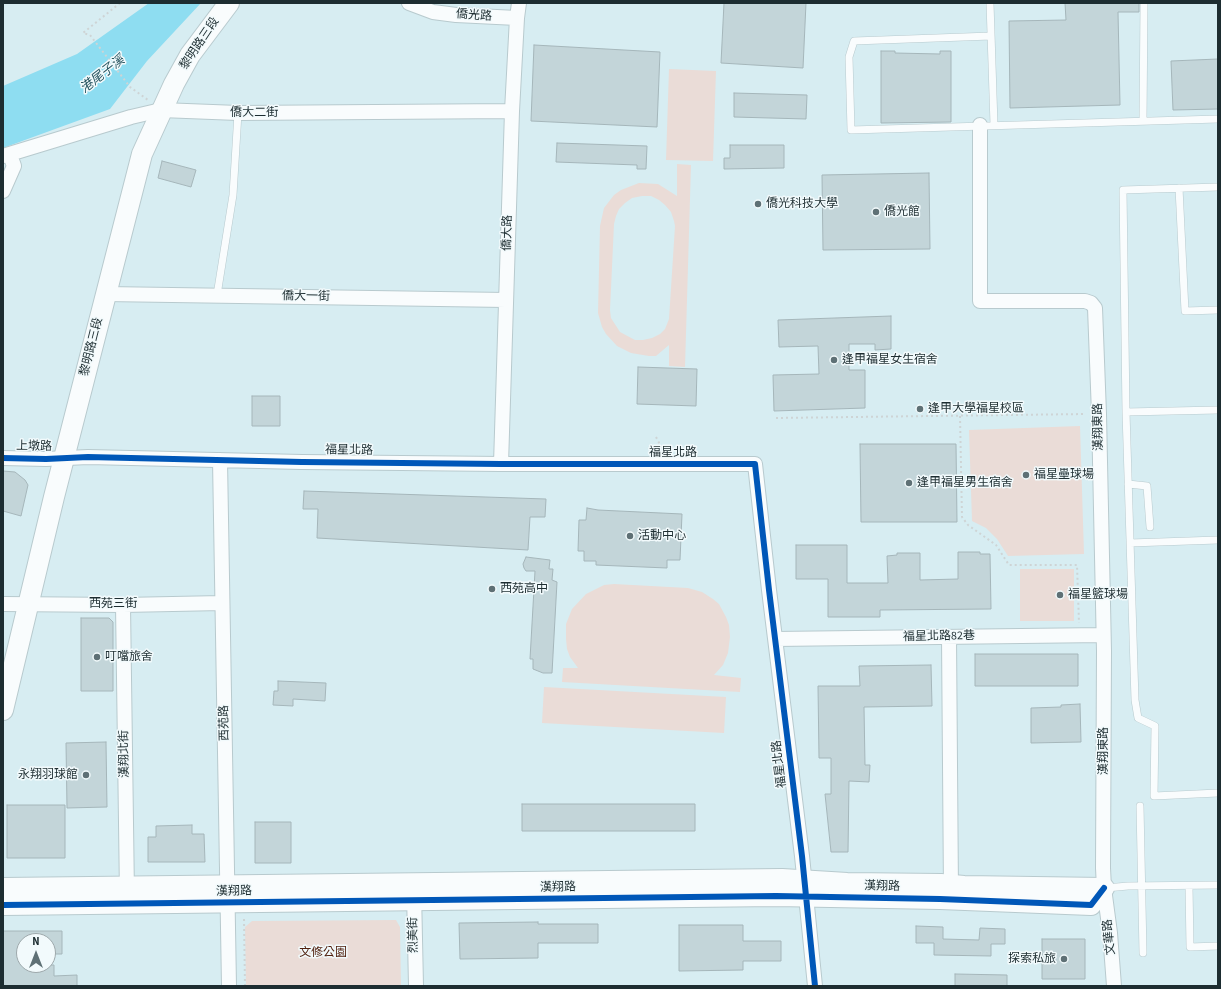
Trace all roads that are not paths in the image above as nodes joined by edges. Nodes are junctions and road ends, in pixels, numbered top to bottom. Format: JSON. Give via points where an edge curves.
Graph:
{"nodes":[{"id":1,"x":229,"y":3,"type":"edge"},
{"id":2,"x":409,"y":3,"type":"edge"},
{"id":3,"x":519,"y":3,"type":"edge"},
{"id":4,"x":990,"y":3,"type":"edge"},
{"id":5,"x":1144,"y":3,"type":"edge"},
{"id":6,"x":517,"y":18,"type":"junction"},
{"id":7,"x":991,"y":36,"type":"junction"},
{"id":8,"x":155,"y":106,"type":"junction"},
{"id":9,"x":512,"y":112,"type":"junction"},
{"id":10,"x":238,"y":114,"type":"junction"},
{"id":11,"x":1218,"y":118,"type":"edge"},
{"id":12,"x":1143,"y":121,"type":"junction"},
{"id":13,"x":987,"y":125,"type":"junction"},
{"id":14,"x":6,"y":156,"type":"edge"},
{"id":15,"x":1218,"y":187,"type":"edge"},
{"id":16,"x":1179,"y":188,"type":"junction"},
{"id":17,"x":3,"y":191,"type":"edge"},
{"id":18,"x":105,"y":294,"type":"junction"},
{"id":19,"x":217,"y":296,"type":"junction"},
{"id":20,"x":506,"y":300,"type":"junction"},
{"id":21,"x":1218,"y":310,"type":"edge"},
{"id":22,"x":1218,"y":410,"type":"edge"},
{"id":23,"x":1126,"y":412,"type":"junction"},
{"id":24,"x":3,"y":458,"type":"edge"},
{"id":25,"x":64,"y":459,"type":"junction"},
{"id":26,"x":220,"y":460,"type":"junction"},
{"id":27,"x":501,"y":464,"type":"junction"},
{"id":28,"x":1128,"y":484,"type":"junction"},
{"id":29,"x":1150,"y":528,"type":"dead end"},
{"id":30,"x":1218,"y":540,"type":"edge"},
{"id":31,"x":1130,"y":543,"type":"junction"},
{"id":32,"x":222,"y":603,"type":"junction"},
{"id":33,"x":3,"y":604,"type":"edge"},
{"id":34,"x":29,"y":604,"type":"junction"},
{"id":35,"x":122,"y":605,"type":"junction"},
{"id":36,"x":1103,"y":635,"type":"junction"},
{"id":37,"x":949,"y":637,"type":"junction"},
{"id":38,"x":775,"y":639,"type":"junction"},
{"id":39,"x":3,"y":710,"type":"edge"},
{"id":40,"x":1218,"y":793,"type":"edge"},
{"id":41,"x":1140,"y":806,"type":"dead end"},
{"id":42,"x":1218,"y":885,"type":"edge"},
{"id":43,"x":1189,"y":886,"type":"junction"},
{"id":44,"x":1142,"y":887,"type":"junction"},
{"id":45,"x":3,"y":888,"type":"edge"},
{"id":46,"x":1104,"y":888,"type":"junction"},
{"id":47,"x":805,"y":889,"type":"junction"},
{"id":48,"x":414,"y":892,"type":"junction"},
{"id":49,"x":951,"y":892,"type":"junction"},
{"id":50,"x":228,"y":894,"type":"junction"},
{"id":51,"x":127,"y":895,"type":"junction"},
{"id":52,"x":3,"y":905,"type":"edge"},
{"id":53,"x":1218,"y":946,"type":"edge"},
{"id":54,"x":1143,"y":953,"type":"dead end"},
{"id":55,"x":229,"y":986,"type":"edge"},
{"id":56,"x":416,"y":986,"type":"edge"},
{"id":57,"x":815,"y":986,"type":"edge"},
{"id":58,"x":1114,"y":986,"type":"edge"}],
"edges":[{"from":1,"to":8,"type":"street","name":"黎明路三段","via":[[190,55],[174,84]]},
{"from":2,"to":6,"type":"street","name":"僑光路","via":[[433,12]]},
{"from":3,"to":6,"type":"street","name":"僑大路"},
{"from":4,"to":7,"type":"lane"},
{"from":5,"to":12,"type":"lane"},
{"from":6,"to":9,"type":"street","name":"僑大路"},
{"from":7,"to":13,"type":"lane"},
{"from":7,"to":13,"type":"lane","via":[[854,41],[849,57],[851,130]]},
{"from":8,"to":10,"type":"street","name":"僑大二街"},
{"from":8,"to":14,"type":"street","name":"僑大二街","via":[[131,117]]},
{"from":8,"to":18,"type":"street","name":"黎明路三段"},
{"from":9,"to":10,"type":"street","name":"僑大二街"},
{"from":9,"to":20,"type":"street","name":"僑大路"},
{"from":10,"to":19,"type":"lane","via":[[233,195]]},
{"from":11,"to":12,"type":"lane"},
{"from":12,"to":13,"type":"lane"},
{"from":13,"to":36,"type":"street","name":"漢翔東路","via":[[980,301],[1085,301],[1095,308]]},
{"from":14,"to":17,"type":"street","via":[[14,166]]},
{"from":15,"to":16,"type":"lane"},
{"from":16,"to":21,"type":"lane","via":[[1185,311]]},
{"from":16,"to":23,"type":"lane","via":[[1123,190]]},
{"from":18,"to":19,"type":"street","name":"僑大一街"},
{"from":18,"to":25,"type":"street","name":"黎明路三段"},
{"from":19,"to":20,"type":"street","name":"僑大一街"},
{"from":20,"to":27,"type":"street","name":"僑大路"},
{"from":22,"to":23,"type":"lane"},
{"from":23,"to":28,"type":"lane"},
{"from":24,"to":25,"type":"street","name":"上墩路"},
{"from":25,"to":26,"type":"street","name":"福星北路"},
{"from":25,"to":34,"type":"street","name":"黎明路三段"},
{"from":26,"to":27,"type":"street","name":"福星北路"},
{"from":26,"to":32,"type":"street","name":"西苑路"},
{"from":27,"to":38,"type":"street","name":"福星北路","via":[[755,464]]},
{"from":28,"to":29,"type":"lane","via":[[1147,486]]},
{"from":28,"to":31,"type":"lane"},
{"from":30,"to":31,"type":"lane"},
{"from":31,"to":40,"type":"lane","via":[[1135,700],[1138,718],[1155,726],[1154,796]]},
{"from":32,"to":35,"type":"street","name":"西苑三街"},
{"from":32,"to":50,"type":"street","name":"西苑路"},
{"from":33,"to":34,"type":"street","name":"西苑三街"},
{"from":34,"to":35,"type":"street","name":"西苑三街"},
{"from":34,"to":39,"type":"street","name":"黎明路三段"},
{"from":35,"to":51,"type":"street","name":"漢翔北街"},
{"from":36,"to":37,"type":"street","name":"福星北路82巷"},
{"from":36,"to":46,"type":"street","name":"漢翔東路"},
{"from":37,"to":38,"type":"street","name":"福星北路82巷"},
{"from":37,"to":49,"type":"street"},
{"from":38,"to":47,"type":"street","name":"福星北路"},
{"from":41,"to":44,"type":"lane"},
{"from":42,"to":43,"type":"lane"},
{"from":43,"to":44,"type":"lane"},
{"from":43,"to":53,"type":"lane","via":[[1190,947]]},
{"from":44,"to":46,"type":"lane"},
{"from":44,"to":54,"type":"lane"},
{"from":45,"to":51,"type":"street","name":"漢翔路"},
{"from":46,"to":49,"type":"street","name":"漢翔路","via":[[964,886]]},
{"from":46,"to":58,"type":"street","name":"文華路"},
{"from":47,"to":48,"type":"street","name":"漢翔路","via":[[758,879]]},
{"from":47,"to":49,"type":"street","name":"漢翔路","via":[[847,883]]},
{"from":47,"to":57,"type":"street","name":"福星北路"},
{"from":48,"to":50,"type":"street","name":"漢翔路"},
{"from":48,"to":56,"type":"street","name":"烈美街"},
{"from":50,"to":51,"type":"street","name":"漢翔路"},
{"from":50,"to":55,"type":"street","name":"西苑路"},
{"from":51,"to":52,"type":"street","name":"漢翔路"}]}
